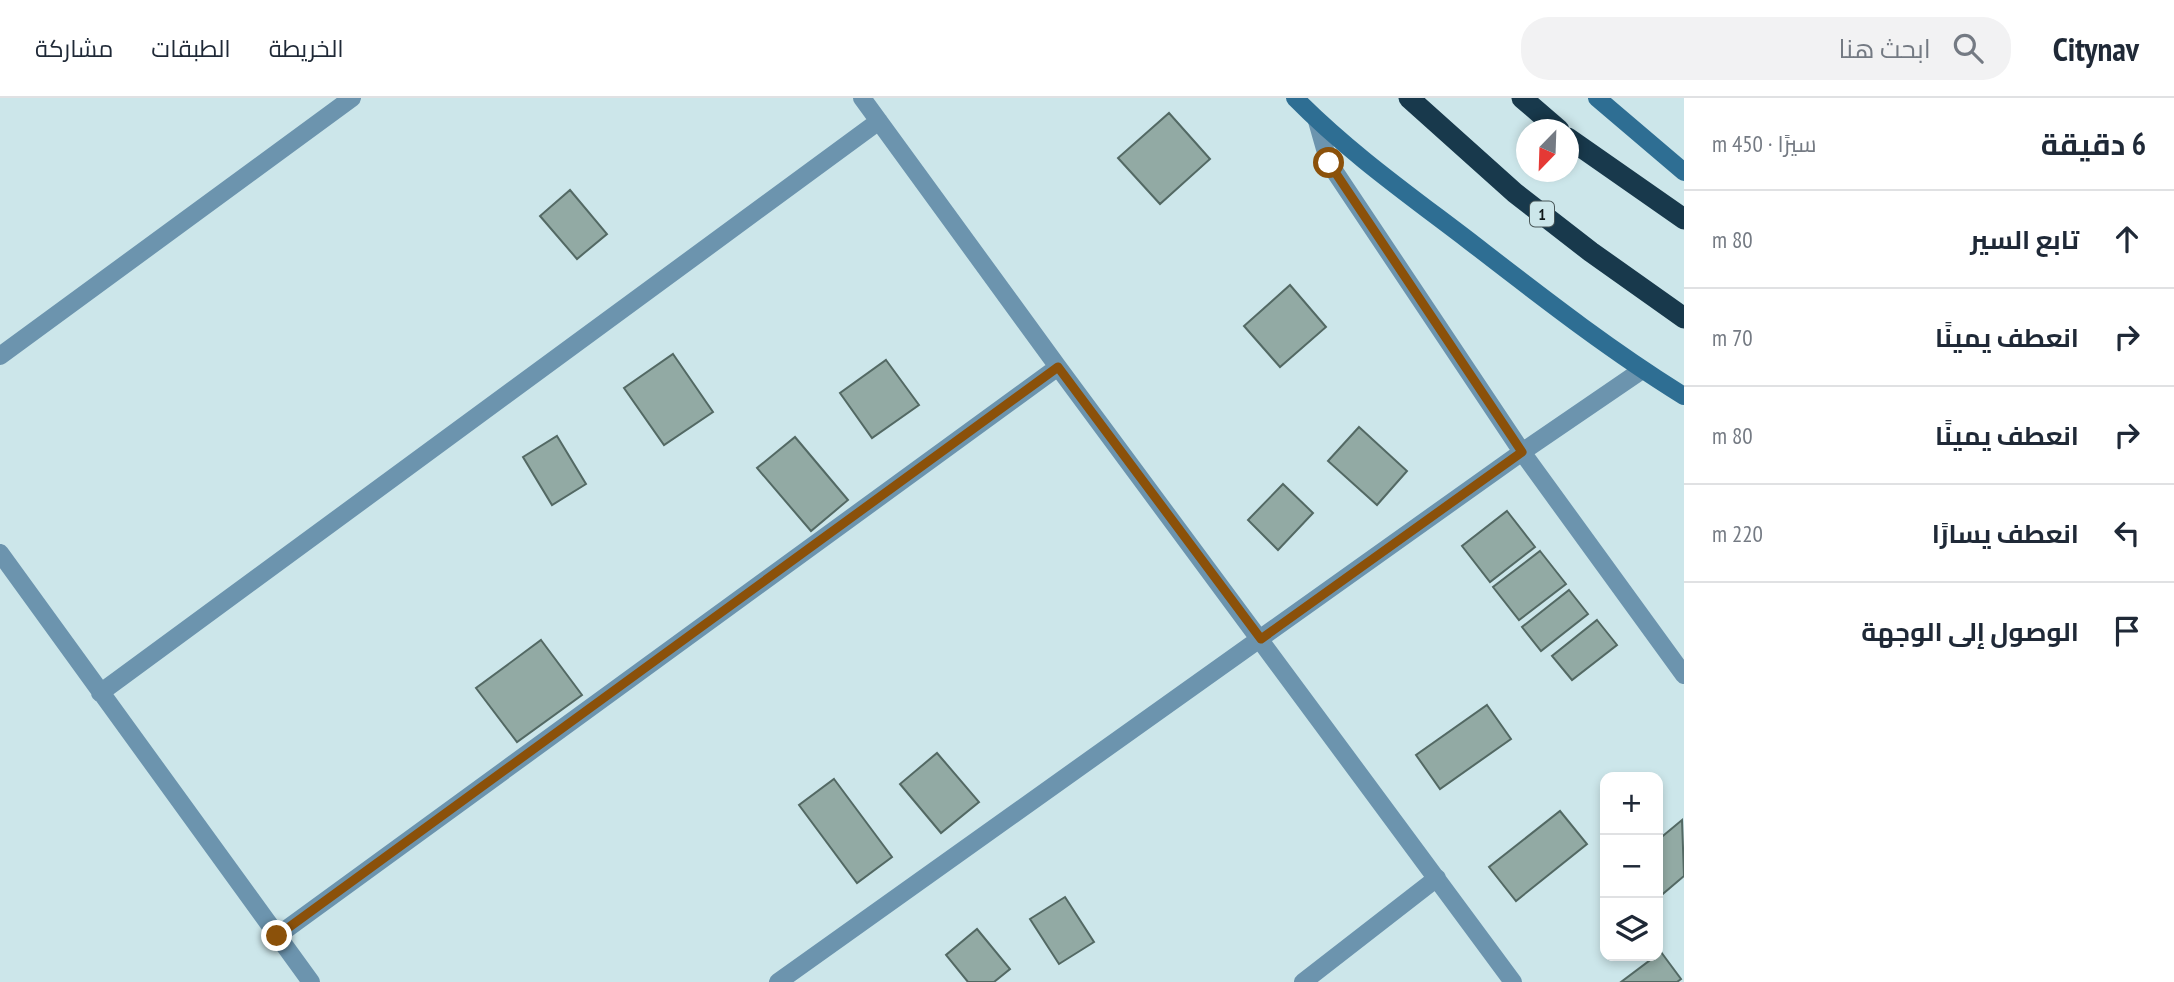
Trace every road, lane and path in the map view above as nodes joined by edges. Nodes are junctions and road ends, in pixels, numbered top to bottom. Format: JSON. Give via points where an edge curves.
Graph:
{"nodes":[{"id":1,"x":352,"y":98,"type":"edge"},
{"id":2,"x":862,"y":98,"type":"edge"},
{"id":3,"x":1295,"y":98,"type":"edge"},
{"id":4,"x":1409,"y":98,"type":"edge"},
{"id":5,"x":1522,"y":98,"type":"edge"},
{"id":6,"x":1597,"y":98,"type":"edge"},
{"id":7,"x":1546,"y":119,"type":"edge"},
{"id":8,"x":879,"y":121,"type":"junction"},
{"id":9,"x":1317,"y":121,"type":"junction"},
{"id":10,"x":1579,"y":145,"type":"edge"},
{"id":11,"x":1684,"y":172,"type":"edge"},
{"id":12,"x":1684,"y":219,"type":"edge"},
{"id":13,"x":1684,"y":318,"type":"edge"},
{"id":14,"x":0,"y":356,"type":"edge"},
{"id":15,"x":1058,"y":367,"type":"junction"},
{"id":16,"x":1642,"y":370,"type":"junction"},
{"id":17,"x":1684,"y":396,"type":"edge"},
{"id":18,"x":1522,"y":452,"type":"junction"},
{"id":19,"x":0,"y":553,"type":"edge"},
{"id":20,"x":1261,"y":639,"type":"junction"},
{"id":21,"x":1684,"y":675,"type":"edge"},
{"id":22,"x":100,"y":693,"type":"junction"},
{"id":23,"x":1437,"y":878,"type":"junction"},
{"id":24,"x":277,"y":936,"type":"junction"},
{"id":25,"x":311,"y":982,"type":"edge"},
{"id":26,"x":778,"y":982,"type":"edge"},
{"id":27,"x":1303,"y":982,"type":"edge"},
{"id":28,"x":1513,"y":982,"type":"edge"}],
"edges":[{"from":1,"to":14,"type":"street"},
{"from":2,"to":8,"type":"street"},
{"from":3,"to":9,"type":"main road"},
{"from":4,"to":13,"type":"highway","number":"1","via":[[1515,193]]},
{"from":5,"to":7,"type":"highway"},
{"from":6,"to":11,"type":"main road"},
{"from":8,"to":15,"type":"street"},
{"from":8,"to":22,"type":"street"},
{"from":9,"to":16,"type":"main road"},
{"from":9,"to":18,"type":"street","via":[[1329,163]]},
{"from":10,"to":12,"type":"highway"},
{"from":15,"to":20,"type":"street"},
{"from":15,"to":24,"type":"street"},
{"from":16,"to":17,"type":"main road"},
{"from":16,"to":18,"type":"street"},
{"from":18,"to":20,"type":"street"},
{"from":18,"to":21,"type":"street"},
{"from":19,"to":22,"type":"street"},
{"from":20,"to":23,"type":"street"},
{"from":20,"to":26,"type":"street"},
{"from":22,"to":24,"type":"street"},
{"from":23,"to":27,"type":"street"},
{"from":23,"to":28,"type":"street"},
{"from":24,"to":25,"type":"street"}]}
